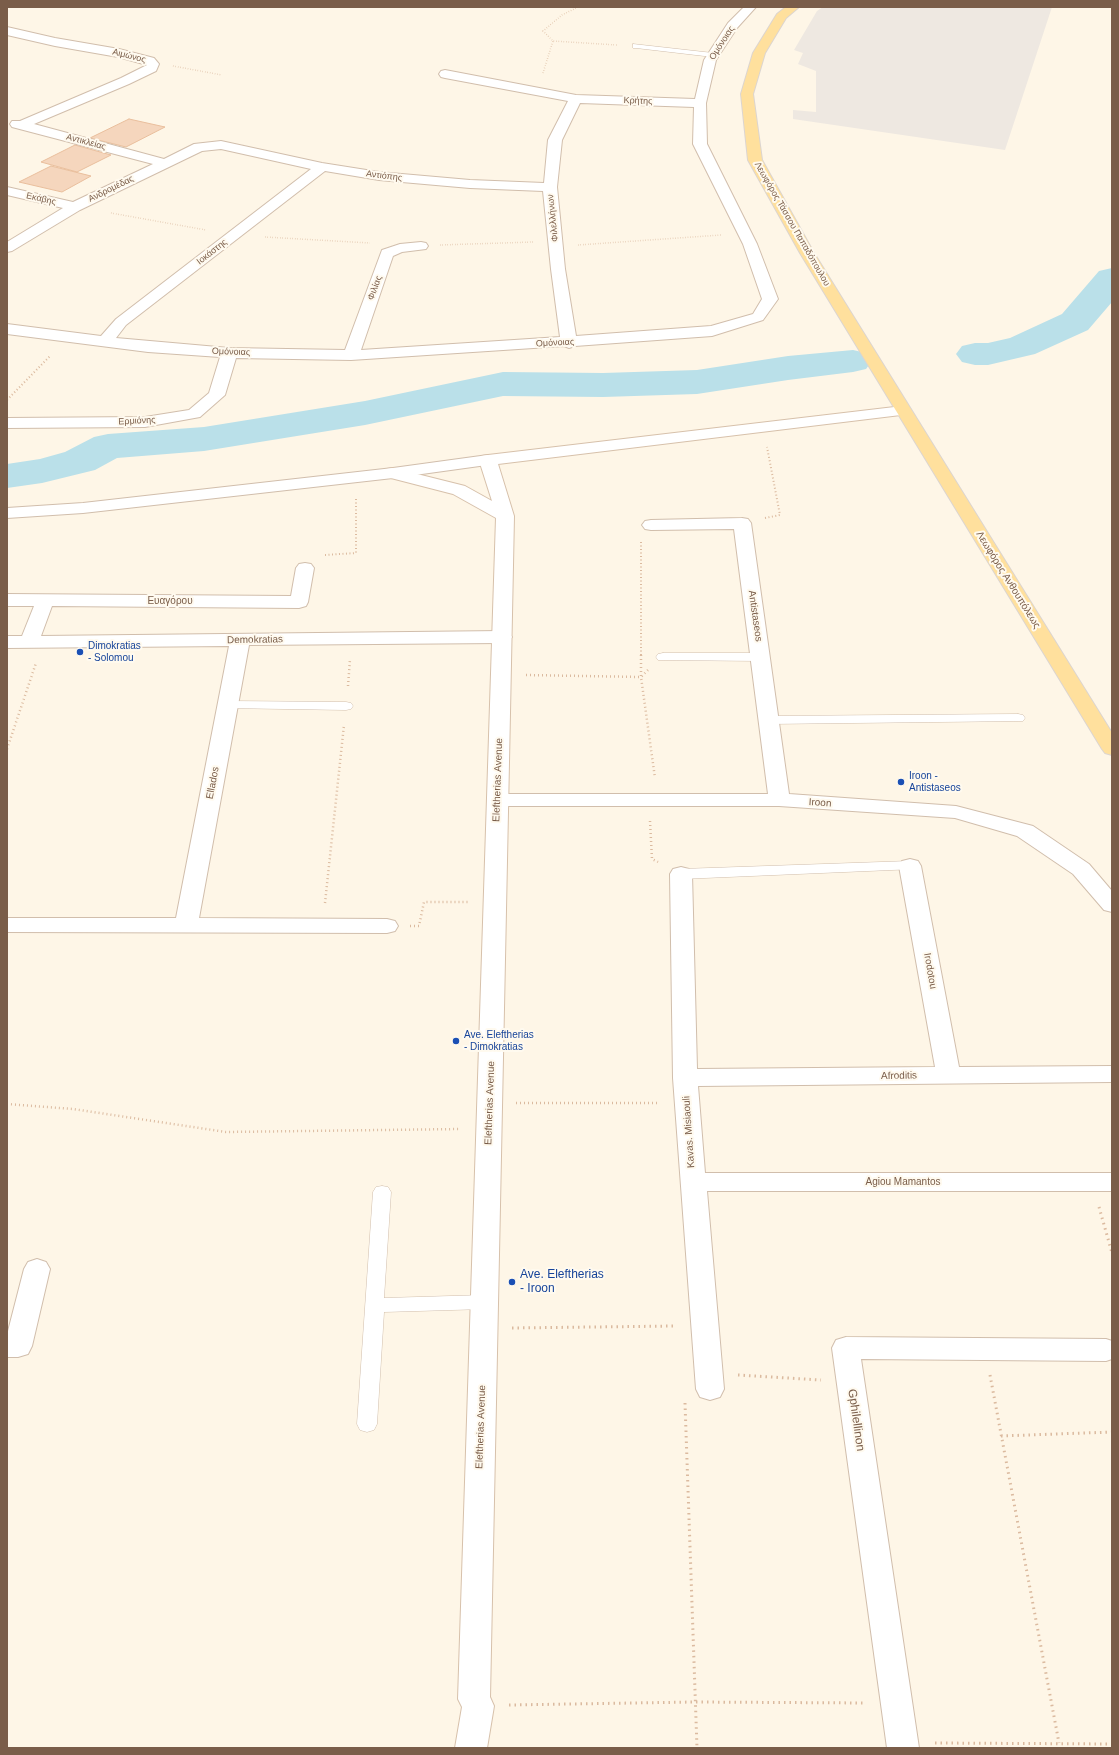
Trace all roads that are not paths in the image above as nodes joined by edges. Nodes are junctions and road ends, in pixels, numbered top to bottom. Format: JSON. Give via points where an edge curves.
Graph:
{"nodes":[{"id":1,"x":750,"y":7,"type":"edge"},
{"id":2,"x":793,"y":7,"type":"edge"},
{"id":3,"x":7,"y":30,"type":"edge"},
{"id":4,"x":636,"y":46,"type":"road end"},
{"id":5,"x":713,"y":55,"type":"junction"},
{"id":6,"x":445,"y":74,"type":"dead end"},
{"id":7,"x":576,"y":99,"type":"junction"},
{"id":8,"x":700,"y":103,"type":"junction"},
{"id":9,"x":7,"y":121,"type":"edge"},
{"id":10,"x":21,"y":125,"type":"junction"},
{"id":11,"x":221,"y":145,"type":"joint"},
{"id":12,"x":164,"y":163,"type":"junction"},
{"id":13,"x":322,"y":167,"type":"junction"},
{"id":14,"x":550,"y":187,"type":"junction"},
{"id":15,"x":7,"y":191,"type":"edge"},
{"id":16,"x":75,"y":207,"type":"junction"},
{"id":17,"x":421,"y":246,"type":"road end"},
{"id":18,"x":7,"y":248,"type":"edge"},
{"id":19,"x":7,"y":329,"type":"edge"},
{"id":20,"x":104,"y":342,"type":"junction"},
{"id":21,"x":569,"y":343,"type":"junction"},
{"id":22,"x":229,"y":353,"type":"junction"},
{"id":23,"x":351,"y":355,"type":"junction"},
{"id":24,"x":903,"y":411,"type":"junction"},
{"id":25,"x":7,"y":424,"type":"edge"},
{"id":26,"x":488,"y":460,"type":"junction"},
{"id":27,"x":392,"y":473,"type":"junction"},
{"id":28,"x":7,"y":513,"type":"edge"},
{"id":29,"x":505,"y":516,"type":"junction"},
{"id":30,"x":651,"y":525,"type":"dead end"},
{"id":31,"x":305,"y":568,"type":"road end"},
{"id":32,"x":7,"y":600,"type":"edge"},
{"id":33,"x":45,"y":600,"type":"junction"},
{"id":34,"x":502,"y":637,"type":"junction"},
{"id":35,"x":240,"y":640,"type":"junction"},
{"id":36,"x":37,"y":641,"type":"junction"},
{"id":37,"x":7,"y":642,"type":"edge"},
{"id":38,"x":663,"y":656,"type":"road end"},
{"id":39,"x":761,"y":657,"type":"junction"},
{"id":40,"x":228,"y":705,"type":"junction"},
{"id":41,"x":346,"y":706,"type":"road end"},
{"id":42,"x":1018,"y":718,"type":"dead end"},
{"id":43,"x":768,"y":720,"type":"junction"},
{"id":44,"x":1112,"y":749,"type":"edge"},
{"id":45,"x":498,"y":800,"type":"junction"},
{"id":46,"x":779,"y":800,"type":"junction"},
{"id":47,"x":910,"y":866,"type":"joint"},
{"id":48,"x":681,"y":874,"type":"joint"},
{"id":49,"x":1112,"y":905,"type":"edge"},
{"id":50,"x":7,"y":925,"type":"edge"},
{"id":51,"x":186,"y":925,"type":"junction"},
{"id":52,"x":387,"y":926,"type":"road end"},
{"id":53,"x":1112,"y":1074,"type":"edge"},
{"id":54,"x":949,"y":1076,"type":"junction"},
{"id":55,"x":685,"y":1078,"type":"junction"},
{"id":56,"x":693,"y":1182,"type":"junction"},
{"id":57,"x":1102,"y":1182,"type":"edge"},
{"id":58,"x":382,"y":1192,"type":"dead end"},
{"id":59,"x":37,"y":1270,"type":"dead end"},
{"id":60,"x":375,"y":1305,"type":"junction"},
{"id":61,"x":484,"y":1316,"type":"junction"},
{"id":62,"x":7,"y":1346,"type":"edge"},
{"id":63,"x":1106,"y":1350,"type":"dead end"},
{"id":64,"x":709,"y":1381,"type":"road end"},
{"id":65,"x":367,"y":1424,"type":"dead end"},
{"id":66,"x":903,"y":1745,"type":"edge"},
{"id":67,"x":472,"y":1748,"type":"edge"}],
"edges":[{"from":1,"to":5,"type":"street","name":"Ομόνοιας","via":[[732,26]]},
{"from":2,"to":24,"type":"main road","name":"Λεωφόρος Τάσσου Παπαδόπουλου","via":[[781,16],[759,53],[747,94],[755,160],[807,253]]},
{"from":3,"to":10,"type":"street","name":"Αιμώνος","via":[[55,42],[119,53],[153,64],[152,68],[125,81]]},
{"from":4,"to":5,"type":"lane"},
{"from":5,"to":8,"type":"street","name":"Ομόνοιας"},
{"from":6,"to":7,"type":"street","name":"Κρήτης"},
{"from":7,"to":8,"type":"street","name":"Κρήτης"},
{"from":7,"to":14,"type":"street","name":"Φιλελλήνων","via":[[555,140]]},
{"from":8,"to":21,"type":"street","name":"Ομόνοιας","via":[[700,144],[745,234],[770,299],[758,317],[712,331]]},
{"from":9,"to":10,"type":"street","name":"Αντικλείας"},
{"from":10,"to":12,"type":"street","name":"Αντικλείας"},
{"from":11,"to":12,"type":"street","name":"Ανδρομέδας","via":[[199,147]]},
{"from":11,"to":13,"type":"street","name":"Αντιόπης"},
{"from":12,"to":16,"type":"street","name":"Ανδρομέδας"},
{"from":13,"to":14,"type":"street","name":"Αντιόπης","via":[[432,181]]},
{"from":13,"to":20,"type":"street","name":"Ιοκάστης","via":[[121,322]]},
{"from":14,"to":21,"type":"street","name":"Φιλελλήνων"},
{"from":15,"to":16,"type":"street","name":"Εκάβης"},
{"from":16,"to":18,"type":"street","name":"Ανδρομέδας"},
{"from":17,"to":23,"type":"street","name":"Φιλίας","via":[[400,248],[387,253]]},
{"from":19,"to":20,"type":"street","name":"Ομόνοιας"},
{"from":20,"to":22,"type":"street","name":"Ομόνοιας"},
{"from":21,"to":23,"type":"street","name":"Ομόνοιας"},
{"from":22,"to":23,"type":"street","name":"Ομόνοιας"},
{"from":22,"to":25,"type":"street","name":"Ερμιόνης","via":[[217,395],[194,414],[145,422]]},
{"from":24,"to":26,"type":"street"},
{"from":24,"to":44,"type":"main road","name":"Λεωφόρος Ανθουπόλεως"},
{"from":26,"to":27,"type":"street"},
{"from":26,"to":29,"type":"street","name":"Eleftherias Avenue"},
{"from":27,"to":28,"type":"street","via":[[83,508]]},
{"from":27,"to":29,"type":"street","via":[[459,490]]},
{"from":29,"to":34,"type":"street","name":"Eleftherias Avenue"},
{"from":30,"to":39,"type":"street","name":"Antistaseos","via":[[742,522]]},
{"from":31,"to":33,"type":"street","name":"Ευαγόρου","via":[[299,602]]},
{"from":32,"to":33,"type":"street","name":"Ευαγόρου"},
{"from":33,"to":36,"type":"street"},
{"from":34,"to":35,"type":"street","name":"Demokratias"},
{"from":34,"to":45,"type":"street","name":"Eleftherias Avenue"},
{"from":35,"to":36,"type":"street","name":"Demokratias"},
{"from":35,"to":40,"type":"street","name":"Ellados"},
{"from":36,"to":37,"type":"street","name":"Demokratias"},
{"from":38,"to":39,"type":"lane"},
{"from":39,"to":43,"type":"street","name":"Antistaseos"},
{"from":40,"to":41,"type":"lane"},
{"from":40,"to":51,"type":"street","name":"Ellados"},
{"from":42,"to":43,"type":"lane"},
{"from":43,"to":46,"type":"street","name":"Antistaseos"},
{"from":45,"to":46,"type":"street","name":"Iroon"},
{"from":45,"to":61,"type":"street","name":"Eleftherias Avenue"},
{"from":46,"to":49,"type":"street","name":"Iroon","via":[[956,812],[1025,831],[1081,868]]},
{"from":47,"to":48,"type":"lane"},
{"from":47,"to":54,"type":"street","name":"Irodotou"},
{"from":48,"to":55,"type":"street","name":"Kavas. Misiaouli"},
{"from":50,"to":51,"type":"street"},
{"from":51,"to":52,"type":"street"},
{"from":53,"to":54,"type":"street","name":"Afroditis"},
{"from":54,"to":55,"type":"street","name":"Afroditis"},
{"from":55,"to":56,"type":"street","name":"Kavas. Misiaouli"},
{"from":56,"to":57,"type":"street","name":"Agiou Mamantos"},
{"from":56,"to":64,"type":"street","name":"Kavas. Misiaouli"},
{"from":58,"to":60,"type":"lane"},
{"from":59,"to":62,"type":"street","via":[[18,1346]]},
{"from":60,"to":61,"type":"lane"},
{"from":60,"to":65,"type":"lane"},
{"from":61,"to":67,"type":"street","name":"Eleftherias Avenue","via":[[474,1699],[478,1706]]},
{"from":63,"to":66,"type":"street","name":"Gphilellinon","via":[[846,1348]]}]}
